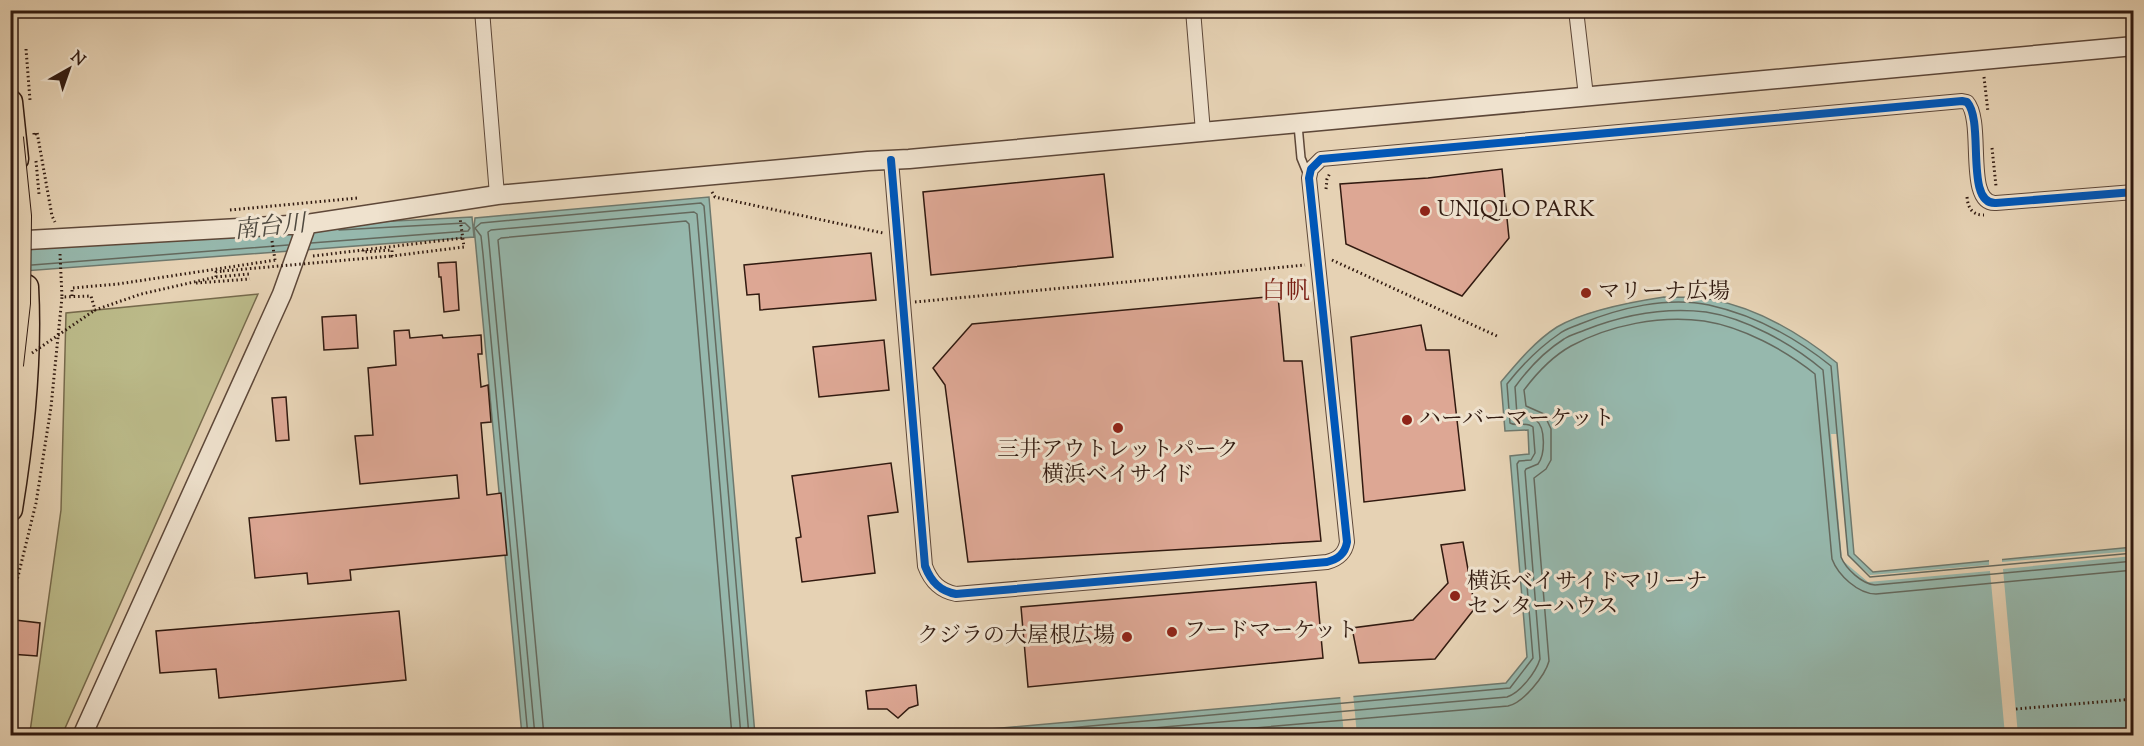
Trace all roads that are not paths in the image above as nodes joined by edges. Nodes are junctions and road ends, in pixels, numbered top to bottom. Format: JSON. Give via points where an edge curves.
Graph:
{"nodes":[{"id":1,"x":482,"y":10,"type":"edge"},
{"id":2,"x":1193,"y":10,"type":"edge"},
{"id":3,"x":1576,"y":10,"type":"edge"},
{"id":4,"x":2133,"y":46,"type":"edge"},
{"id":5,"x":1586,"y":96,"type":"junction"},
{"id":6,"x":21,"y":103,"type":"edge"},
{"id":7,"x":1298,"y":123,"type":"junction"},
{"id":8,"x":1203,"y":132,"type":"junction"},
{"id":9,"x":22,"y":137,"type":"edge"},
{"id":10,"x":891,"y":160,"type":"junction"},
{"id":11,"x":1309,"y":178,"type":"junction"},
{"id":12,"x":2133,"y":192,"type":"edge"},
{"id":13,"x":497,"y":195,"type":"junction"},
{"id":14,"x":307,"y":224,"type":"junction"},
{"id":15,"x":17,"y":240,"type":"edge"},
{"id":16,"x":19,"y":361,"type":"edge"},
{"id":17,"x":10,"y":509,"type":"edge"},
{"id":18,"x":82,"y":735,"type":"edge"}],
"edges":[{"from":1,"to":13,"type":"street"},
{"from":2,"to":8,"type":"street"},
{"from":3,"to":5,"type":"street"},
{"from":4,"to":5,"type":"street"},
{"from":5,"to":7,"type":"street"},
{"from":6,"to":15,"type":"highway"},
{"from":7,"to":8,"type":"street"},
{"from":7,"to":11,"type":"lane","via":[[1300,158]]},
{"from":8,"to":10,"type":"street"},
{"from":9,"to":16,"type":"highway","bridge":true},
{"from":10,"to":11,"type":"street","via":[[925,566],[939,587],[956,594],[1338,559],[1347,542]]},
{"from":10,"to":13,"type":"street"},
{"from":11,"to":12,"type":"street","via":[[1311,169],[1321,159],[1962,100],[1974,114],[1978,189],[1991,204]]},
{"from":13,"to":14,"type":"street"},
{"from":14,"to":15,"type":"street"},
{"from":14,"to":18,"type":"street","via":[[282,294]]},
{"from":15,"to":17,"type":"highway","via":[[28,325],[24,412]]}]}
